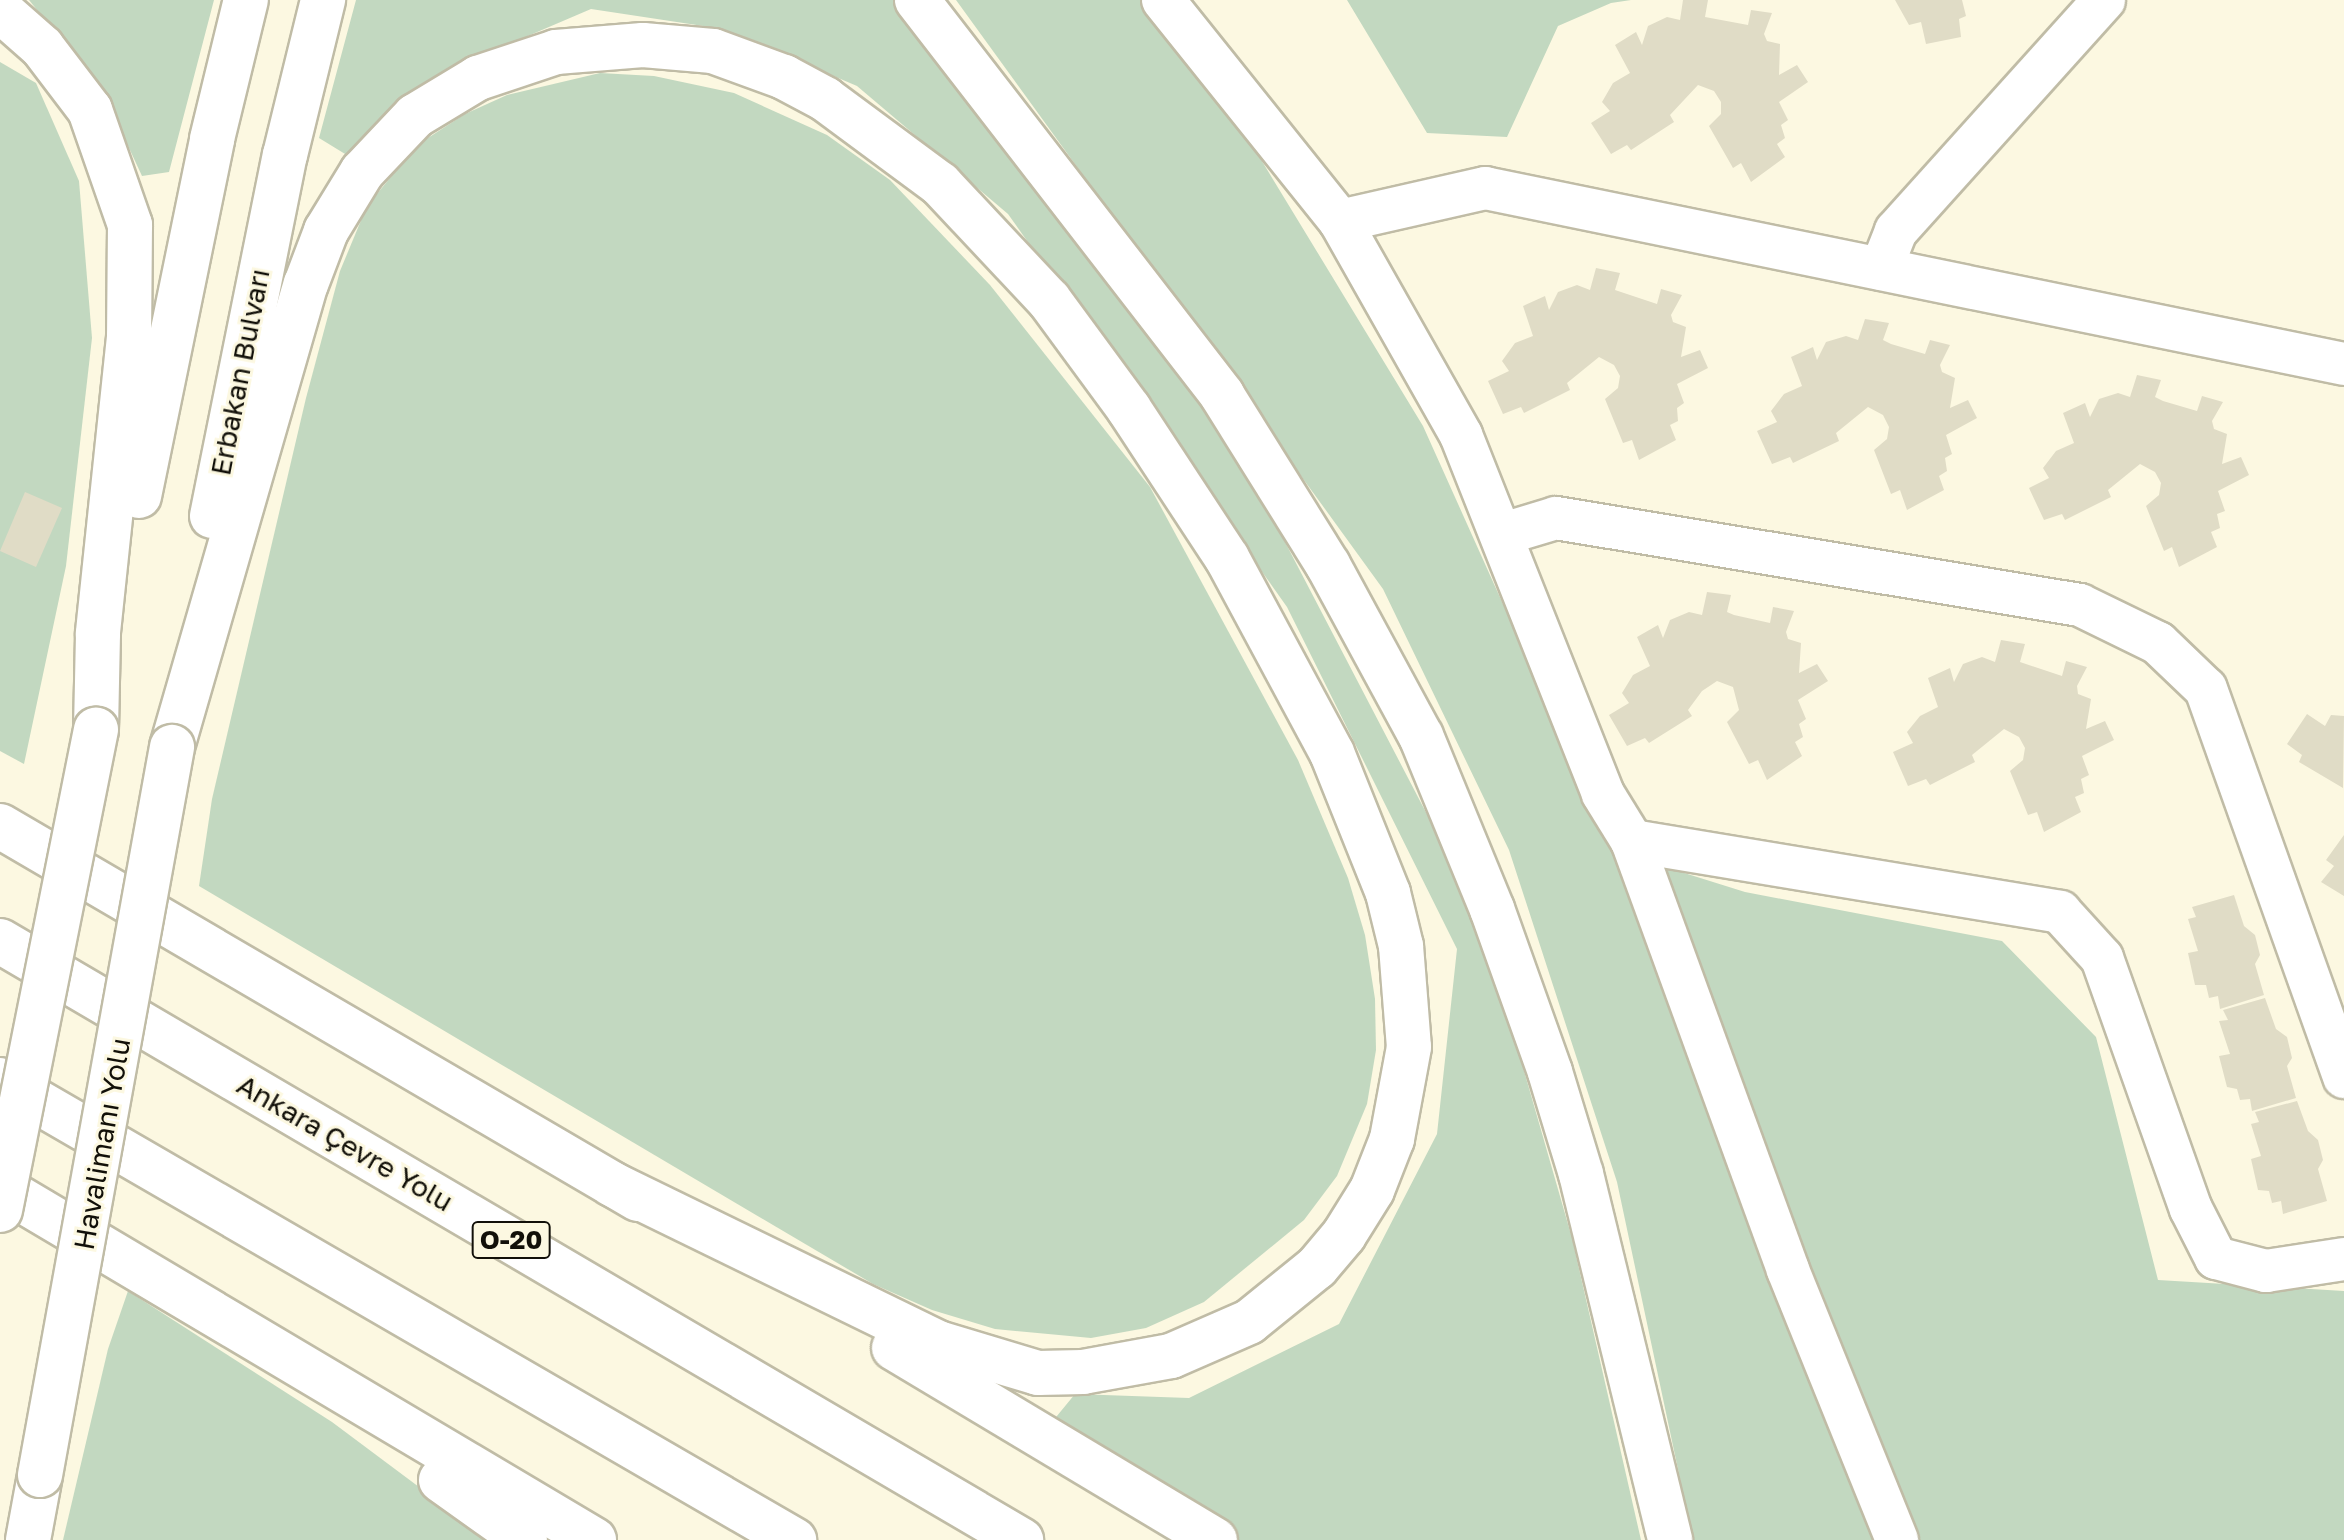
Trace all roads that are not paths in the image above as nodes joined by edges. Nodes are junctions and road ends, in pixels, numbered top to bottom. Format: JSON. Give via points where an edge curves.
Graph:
{"nodes":[{"id":1,"x":246,"y":0,"type":"edge"},
{"id":2,"x":323,"y":0,"type":"edge"},
{"id":3,"x":917,"y":0,"type":"edge"},
{"id":4,"x":1163,"y":0,"type":"edge"},
{"id":5,"x":2104,"y":0,"type":"edge"},
{"id":6,"x":0,"y":10,"type":"edge"},
{"id":7,"x":1340,"y":221,"type":"junction"},
{"id":8,"x":1881,"y":269,"type":"junction"},
{"id":9,"x":2344,"y":364,"type":"edge"},
{"id":10,"x":1503,"y":534,"type":"junction"},
{"id":11,"x":96,"y":730,"type":"junction"},
{"id":12,"x":172,"y":747,"type":"junction"},
{"id":13,"x":0,"y":810,"type":"edge"},
{"id":14,"x":0,"y":826,"type":"edge"},
{"id":15,"x":1632,"y":841,"type":"junction"},
{"id":16,"x":0,"y":941,"type":"edge"},
{"id":17,"x":268,"y":983,"type":"junction"},
{"id":18,"x":2344,"y":1077,"type":"edge"},
{"id":19,"x":0,"y":1080,"type":"edge"},
{"id":20,"x":612,"y":1184,"type":"junction"},
{"id":21,"x":0,"y":1187,"type":"edge"},
{"id":22,"x":0,"y":1210,"type":"edge"},
{"id":23,"x":2344,"y":1259,"type":"edge"},
{"id":24,"x":137,"y":1269,"type":"junction"},
{"id":25,"x":28,"y":1540,"type":"edge"},
{"id":26,"x":525,"y":1540,"type":"edge"},
{"id":27,"x":594,"y":1540,"type":"edge"},
{"id":28,"x":794,"y":1540,"type":"edge"},
{"id":29,"x":1021,"y":1540,"type":"edge"},
{"id":30,"x":1215,"y":1540,"type":"edge"},
{"id":31,"x":1670,"y":1540,"type":"edge"},
{"id":32,"x":1897,"y":1540,"type":"edge"}],
"edges":[{"from":1,"to":11,"type":"highway","via":[[205,169]]},
{"from":2,"to":12,"type":"highway","name":"Erbakan Bulvarı","via":[[237,380]]},
{"from":3,"to":31,"type":"highway","via":[[1222,395],[1328,565],[1421,736],[1492,909],[1581,1174]]},
{"from":4,"to":7,"type":"street"},
{"from":5,"to":8,"type":"street","via":[[1896,231]]},
{"from":6,"to":11,"type":"highway","via":[[42,47],[90,110],[130,225],[129,337],[98,634]]},
{"from":7,"to":8,"type":"street","via":[[1485,188]]},
{"from":7,"to":10,"type":"street","via":[[1461,435]]},
{"from":8,"to":9,"type":"street"},
{"from":10,"to":15,"type":"street","via":[[1603,794]]},
{"from":10,"to":18,"type":"street","via":[[1556,518],[1602,525],[2080,605],[2158,643],[2206,689]]},
{"from":11,"to":22,"type":"highway","bridge":true},
{"from":12,"to":20,"type":"highway","via":[[306,284],[326,231],[362,172],[415,116],[478,78],[556,52],[643,45],[713,51],[784,77],[825,99],[940,184],[1049,300],[1129,409],[1227,558],[1332,753],[1388,893],[1401,946],[1409,1047],[1392,1139],[1372,1190],[1344,1235],[1317,1267],[1249,1322],[1171,1356],[1083,1372],[1038,1373],[938,1343]]},
{"from":12,"to":25,"type":"highway","name":"Havalimanı Yolu","bridge":true},
{"from":13,"to":17,"type":"highway"},
{"from":14,"to":17,"type":"highway"},
{"from":15,"to":23,"type":"street","via":[[2060,912],[2102,958],[2191,1209],[2216,1258],[2266,1271]]},
{"from":15,"to":32,"type":"street","via":[[1788,1270]]},
{"from":16,"to":29,"type":"highway","name":"Ankara Çevre Yolu","number":"O-20"},
{"from":17,"to":20,"type":"highway"},
{"from":19,"to":28,"type":"highway"},
{"from":20,"to":30,"type":"highway"},
{"from":21,"to":24,"type":"highway"},
{"from":24,"to":26,"type":"highway"},
{"from":24,"to":27,"type":"highway"}]}
